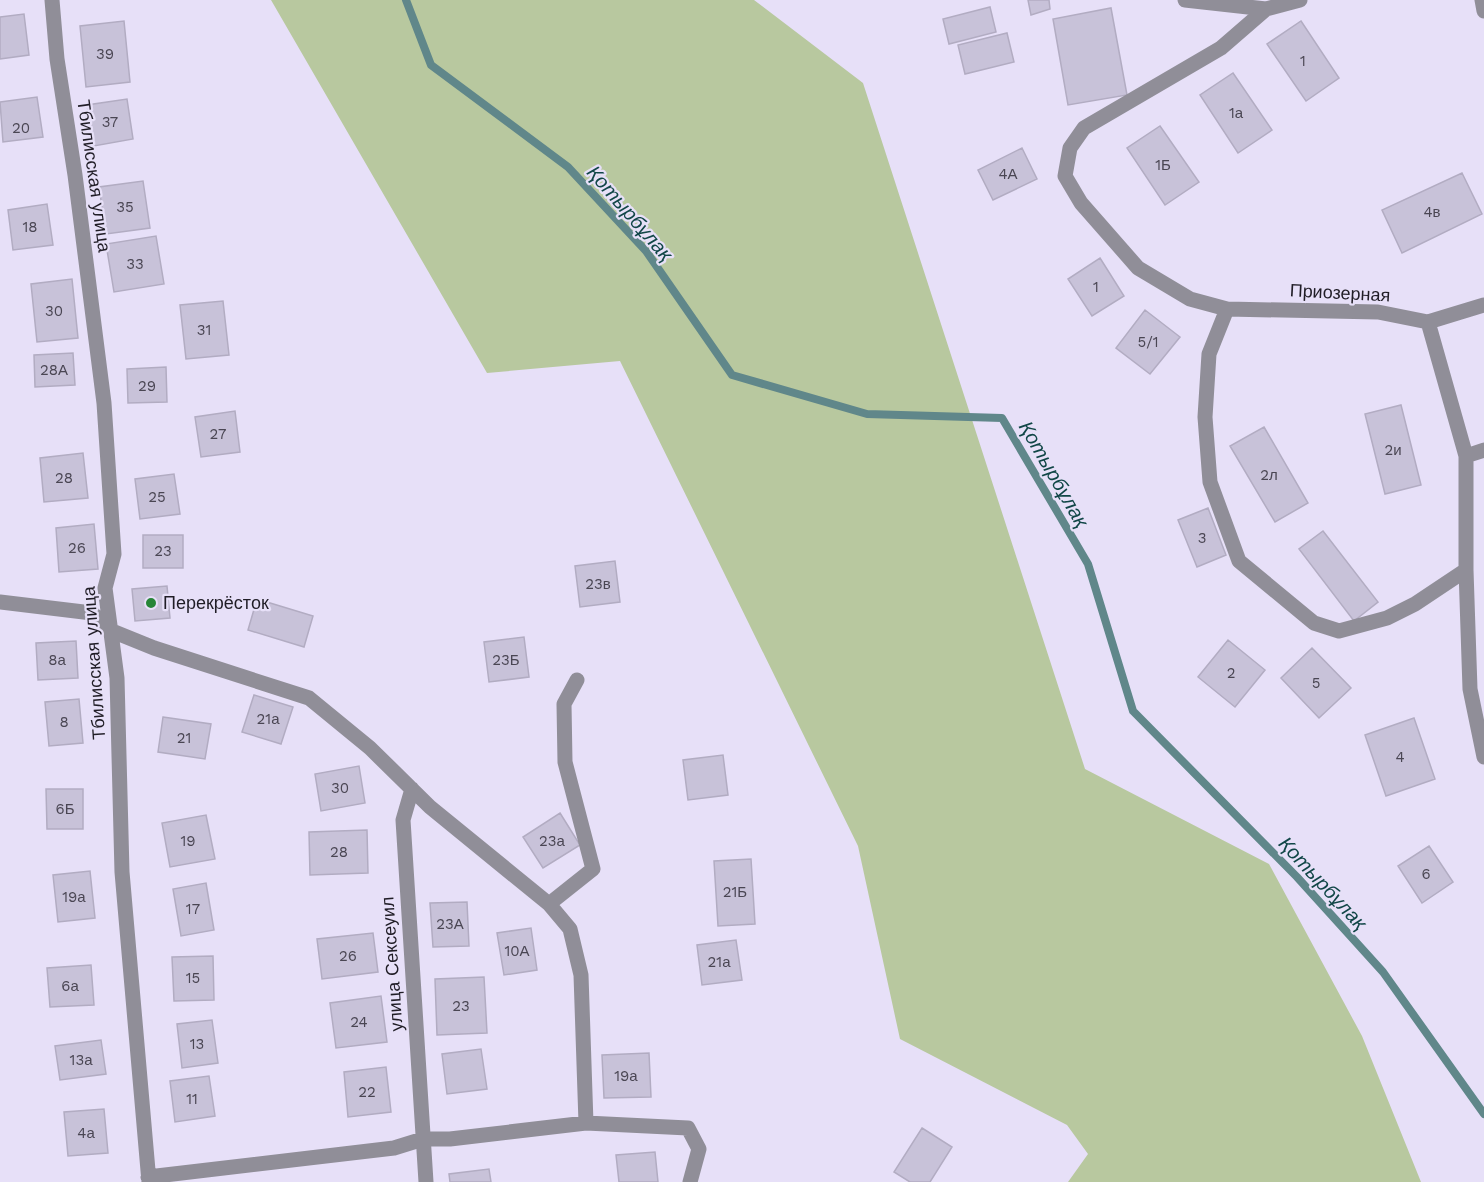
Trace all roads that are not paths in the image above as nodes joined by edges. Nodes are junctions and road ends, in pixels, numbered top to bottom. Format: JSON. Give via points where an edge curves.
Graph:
{"nodes":[{"id":1,"x":52,"y":0,"type":"edge"},
{"id":2,"x":1185,"y":0,"type":"edge"},
{"id":3,"x":1300,"y":0,"type":"edge"},
{"id":4,"x":1482,"y":0,"type":"edge"},
{"id":5,"x":1266,"y":9,"type":"junction"},
{"id":6,"x":1484,"y":11,"type":"edge"},
{"id":7,"x":1484,"y":305,"type":"edge"},
{"id":8,"x":1227,"y":309,"type":"junction"},
{"id":9,"x":1428,"y":322,"type":"junction"},
{"id":10,"x":1484,"y":450,"type":"edge"},
{"id":11,"x":1466,"y":456,"type":"junction"},
{"id":12,"x":1466,"y":570,"type":"junction"},
{"id":13,"x":0,"y":602,"type":"edge"},
{"id":14,"x":112,"y":631,"type":"junction"},
{"id":15,"x":577,"y":680,"type":"dead end"},
{"id":16,"x":1484,"y":757,"type":"edge"},
{"id":17,"x":412,"y":789,"type":"junction"},
{"id":18,"x":549,"y":904,"type":"junction"},
{"id":19,"x":586,"y":1123,"type":"junction"},
{"id":20,"x":423,"y":1139,"type":"junction"},
{"id":21,"x":149,"y":1180,"type":"edge"},
{"id":22,"x":426,"y":1182,"type":"edge"},
{"id":23,"x":690,"y":1182,"type":"edge"}],
"edges":[{"from":1,"to":14,"type":"street","name":"Тбилисская улица","via":[[104,403],[114,554],[105,588]]},
{"from":2,"to":5,"type":"street","name":"Приозерная"},
{"from":3,"to":5,"type":"street","name":"Приозерная"},
{"from":4,"to":6,"type":"street"},
{"from":5,"to":8,"type":"street","name":"Приозерная","via":[[1221,48],[1084,128],[1070,148],[1065,176],[1081,203],[1138,268],[1190,299]]},
{"from":7,"to":9,"type":"street"},
{"from":8,"to":9,"type":"street","name":"Приозерная","via":[[1378,312]]},
{"from":8,"to":12,"type":"street","via":[[1209,354],[1204,417],[1210,482],[1239,561],[1314,623],[1339,631],[1387,618]]},
{"from":9,"to":11,"type":"street"},
{"from":10,"to":11,"type":"street"},
{"from":11,"to":12,"type":"street"},
{"from":12,"to":16,"type":"street","via":[[1470,689]]},
{"from":13,"to":14,"type":"street","via":[[92,613]]},
{"from":14,"to":17,"type":"street","via":[[309,698]]},
{"from":14,"to":21,"type":"street","name":"Тбилисская улица","via":[[117,678],[122,872]]},
{"from":15,"to":18,"type":"street","via":[[564,704],[565,762],[593,869]]},
{"from":17,"to":18,"type":"street"},
{"from":17,"to":20,"type":"street","name":"улица Сексеуил","via":[[403,820]]},
{"from":18,"to":19,"type":"street","via":[[570,929],[581,975]]},
{"from":19,"to":20,"type":"street"},
{"from":19,"to":23,"type":"street","via":[[688,1128],[699,1149]]},
{"from":20,"to":21,"type":"street","via":[[394,1148]]},
{"from":20,"to":22,"type":"street","name":"улица Сексеуил"}]}
